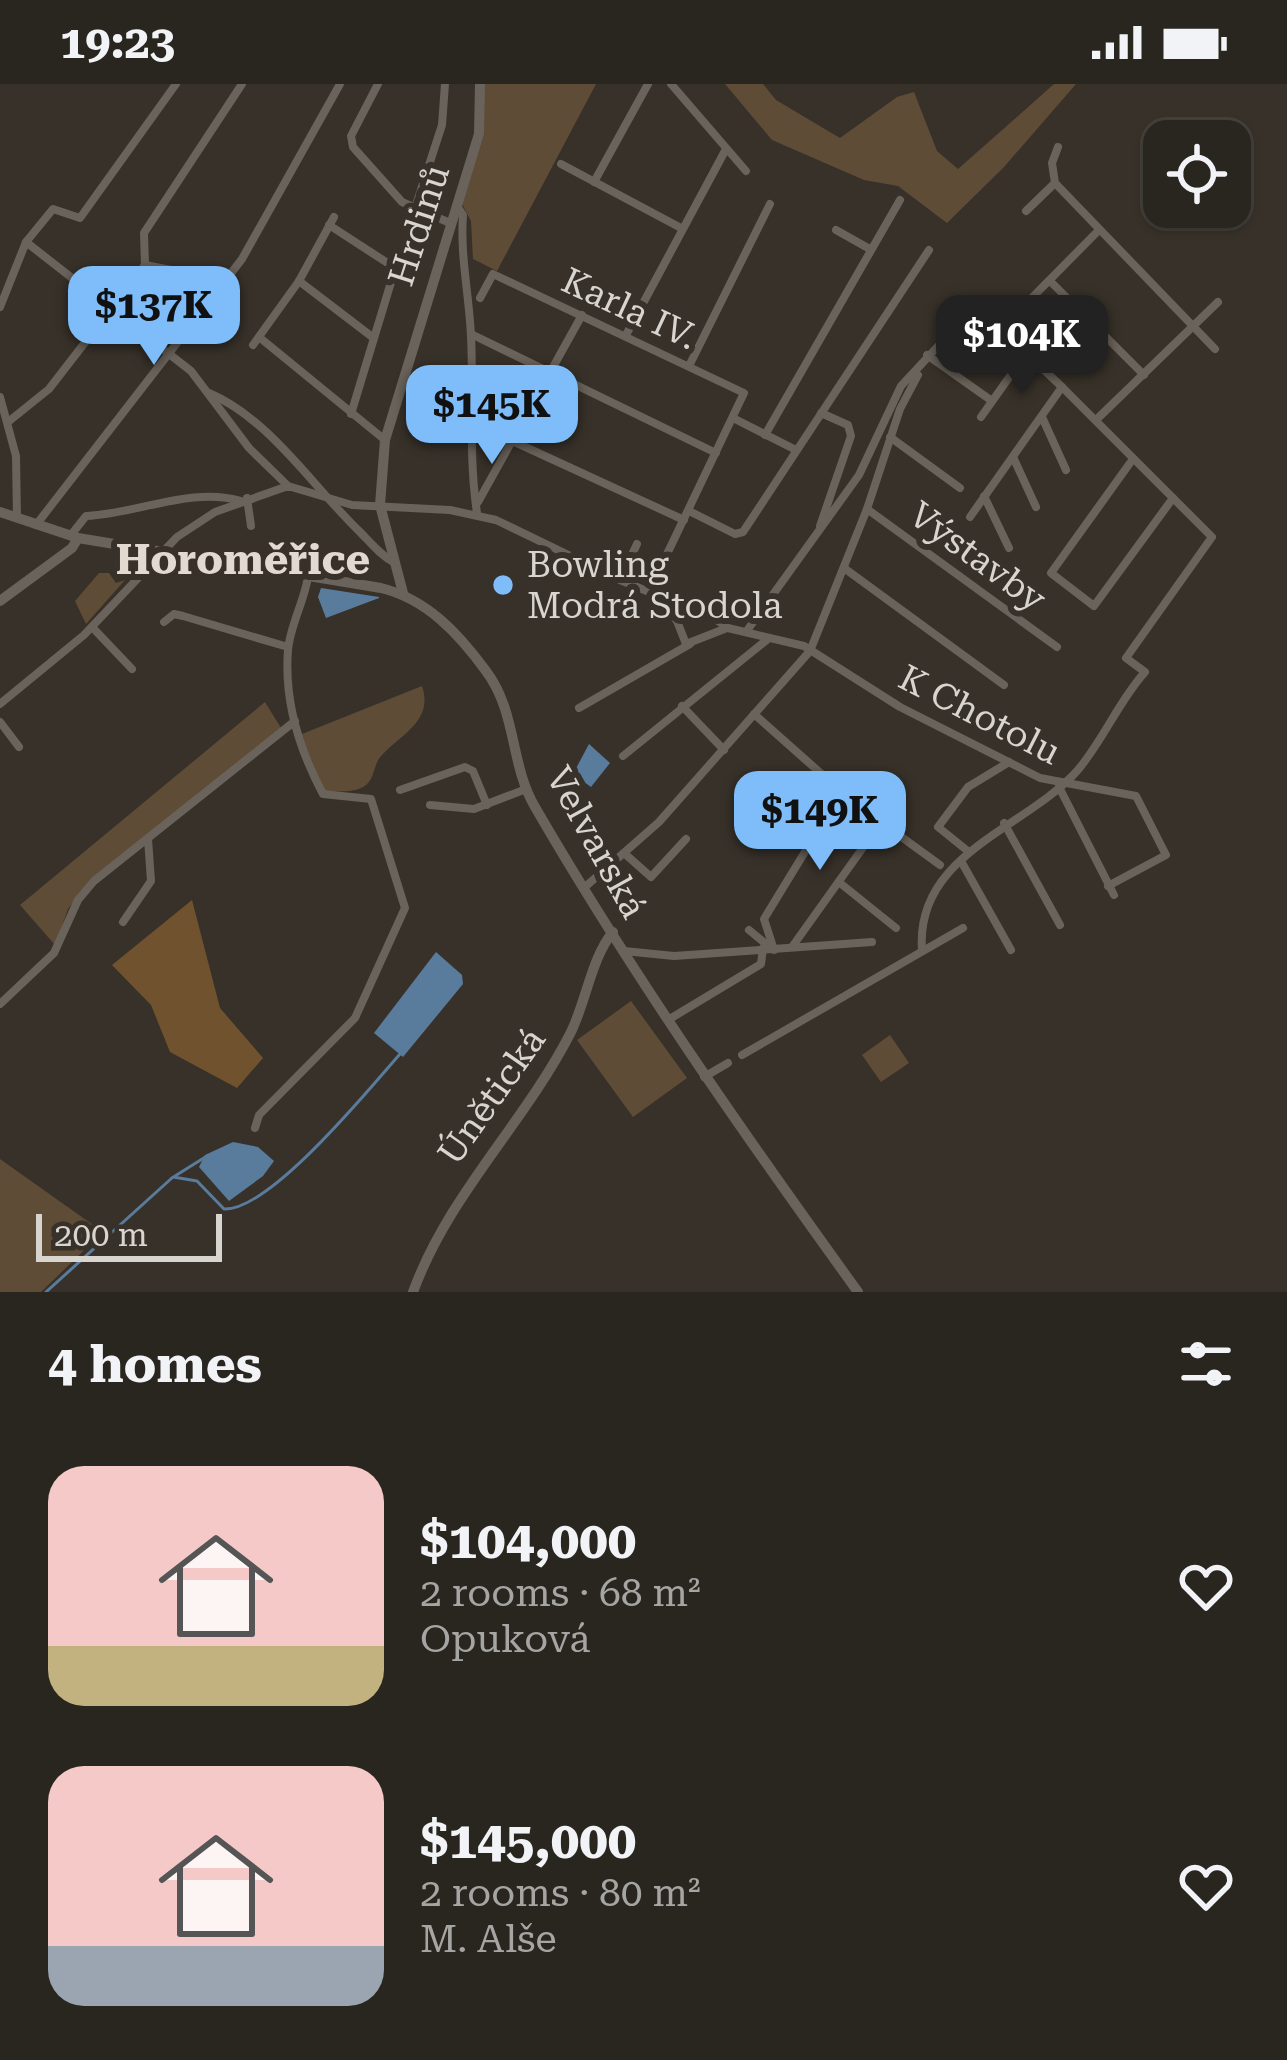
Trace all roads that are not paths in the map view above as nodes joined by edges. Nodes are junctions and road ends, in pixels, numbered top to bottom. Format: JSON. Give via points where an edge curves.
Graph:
{"nodes":[{"id":1,"x":176,"y":84,"type":"edge"},
{"id":2,"x":242,"y":84,"type":"edge"},
{"id":3,"x":340,"y":84,"type":"edge"},
{"id":4,"x":378,"y":84,"type":"edge"},
{"id":5,"x":446,"y":84,"type":"edge"},
{"id":6,"x":480,"y":84,"type":"edge"},
{"id":7,"x":648,"y":84,"type":"edge"},
{"id":8,"x":671,"y":84,"type":"edge"},
{"id":9,"x":1058,"y":146,"type":"dead end"},
{"id":10,"x":726,"y":148,"type":"junction"},
{"id":11,"x":561,"y":164,"type":"dead end"},
{"id":12,"x":746,"y":171,"type":"dead end"},
{"id":13,"x":595,"y":182,"type":"junction"},
{"id":14,"x":1054,"y":183,"type":"junction"},
{"id":15,"x":900,"y":200,"type":"dead end"},
{"id":16,"x":770,"y":204,"type":"dead end"},
{"id":17,"x":456,"y":206,"type":"junction"},
{"id":18,"x":415,"y":208,"type":"junction"},
{"id":19,"x":1026,"y":212,"type":"dead end"},
{"id":20,"x":450,"y":223,"type":"junction"},
{"id":21,"x":681,"y":228,"type":"junction"},
{"id":22,"x":836,"y":230,"type":"dead end"},
{"id":23,"x":1099,"y":230,"type":"junction"},
{"id":24,"x":26,"y":242,"type":"junction"},
{"id":25,"x":868,"y":248,"type":"junction"},
{"id":26,"x":929,"y":250,"type":"dead end"},
{"id":27,"x":145,"y":265,"type":"junction"},
{"id":28,"x":395,"y":269,"type":"junction"},
{"id":29,"x":192,"y":274,"type":"dead end"},
{"id":30,"x":406,"y":275,"type":"dead end"},
{"id":31,"x":298,"y":281,"type":"junction"},
{"id":32,"x":1050,"y":281,"type":"junction"},
{"id":33,"x":480,"y":298,"type":"dead end"},
{"id":34,"x":1218,"y":302,"type":"dead end"},
{"id":35,"x":0,"y":307,"type":"edge"},
{"id":36,"x":112,"y":309,"type":"junction"},
{"id":37,"x":582,"y":315,"type":"junction"},
{"id":38,"x":1192,"y":327,"type":"junction"},
{"id":39,"x":1000,"y":328,"type":"junction"},
{"id":40,"x":471,"y":334,"type":"junction"},
{"id":41,"x":626,"y":335,"type":"junction"},
{"id":42,"x":371,"y":336,"type":"junction"},
{"id":43,"x":1215,"y":349,"type":"dead end"},
{"id":44,"x":1027,"y":352,"type":"junction"},
{"id":45,"x":170,"y":353,"type":"junction"},
{"id":46,"x":927,"y":355,"type":"junction"},
{"id":47,"x":689,"y":366,"type":"junction"},
{"id":48,"x":550,"y":374,"type":"junction"},
{"id":49,"x":918,"y":375,"type":"dead end"},
{"id":50,"x":1144,"y":375,"type":"junction"},
{"id":51,"x":1062,"y":387,"type":"junction"},
{"id":52,"x":208,"y":392,"type":"junction"},
{"id":53,"x":0,"y":398,"type":"edge"},
{"id":54,"x":992,"y":401,"type":"junction"},
{"id":55,"x":820,"y":413,"type":"junction"},
{"id":56,"x":351,"y":414,"type":"junction"},
{"id":57,"x":981,"y":417,"type":"dead end"},
{"id":58,"x":1042,"y":417,"type":"junction"},
{"id":59,"x":733,"y":418,"type":"junction"},
{"id":60,"x":892,"y":418,"type":"junction"},
{"id":61,"x":1097,"y":419,"type":"junction"},
{"id":62,"x":8,"y":422,"type":"junction"},
{"id":63,"x":471,"y":422,"type":"junction"},
{"id":64,"x":765,"y":435,"type":"junction"},
{"id":65,"x":890,"y":437,"type":"junction"},
{"id":66,"x":512,"y":439,"type":"junction"},
{"id":67,"x":385,"y":440,"type":"junction"},
{"id":68,"x":796,"y":450,"type":"junction"},
{"id":69,"x":716,"y":453,"type":"junction"},
{"id":70,"x":1013,"y":456,"type":"junction"},
{"id":71,"x":1130,"y":464,"type":"dead end"},
{"id":72,"x":1066,"y":470,"type":"dead end"},
{"id":73,"x":859,"y":475,"type":"junction"},
{"id":74,"x":288,"y":486,"type":"junction"},
{"id":75,"x":875,"y":487,"type":"junction"},
{"id":76,"x":960,"y":488,"type":"dead end"},
{"id":77,"x":985,"y":496,"type":"junction"},
{"id":78,"x":1173,"y":497,"type":"junction"},
{"id":79,"x":322,"y":498,"type":"junction"},
{"id":80,"x":244,"y":499,"type":"junction"},
{"id":81,"x":380,"y":505,"type":"junction"},
{"id":82,"x":1036,"y":507,"type":"dead end"},
{"id":83,"x":867,"y":508,"type":"junction"},
{"id":84,"x":0,"y":512,"type":"edge"},
{"id":85,"x":477,"y":513,"type":"junction"},
{"id":86,"x":687,"y":516,"type":"junction"},
{"id":87,"x":970,"y":517,"type":"dead end"},
{"id":88,"x":16,"y":518,"type":"junction"},
{"id":89,"x":36,"y":525,"type":"junction"},
{"id":90,"x":251,"y":526,"type":"dead end"},
{"id":91,"x":817,"y":535,"type":"junction"},
{"id":92,"x":74,"y":537,"type":"junction"},
{"id":93,"x":389,"y":539,"type":"junction"},
{"id":94,"x":637,"y":544,"type":"dead end"},
{"id":95,"x":374,"y":545,"type":"junction"},
{"id":96,"x":1010,"y":548,"type":"dead end"},
{"id":97,"x":160,"y":552,"type":"junction"},
{"id":98,"x":397,"y":563,"type":"junction"},
{"id":99,"x":844,"y":568,"type":"junction"},
{"id":100,"x":308,"y":578,"type":"junction"},
{"id":101,"x":620,"y":580,"type":"junction"},
{"id":102,"x":403,"y":593,"type":"junction"},
{"id":103,"x":654,"y":594,"type":"junction"},
{"id":104,"x":0,"y":601,"type":"edge"},
{"id":105,"x":164,"y":622,"type":"dead end"},
{"id":106,"x":92,"y":627,"type":"junction"},
{"id":107,"x":728,"y":628,"type":"junction"},
{"id":108,"x":746,"y":632,"type":"junction"},
{"id":109,"x":769,"y":638,"type":"junction"},
{"id":110,"x":690,"y":644,"type":"junction"},
{"id":111,"x":288,"y":647,"type":"junction"},
{"id":112,"x":1057,"y":647,"type":"dead end"},
{"id":113,"x":809,"y":651,"type":"junction"},
{"id":114,"x":132,"y":669,"type":"dead end"},
{"id":115,"x":1004,"y":685,"type":"dead end"},
{"id":116,"x":0,"y":704,"type":"edge"},
{"id":117,"x":682,"y":706,"type":"junction"},
{"id":118,"x":579,"y":708,"type":"dead end"},
{"id":119,"x":754,"y":714,"type":"junction"},
{"id":120,"x":295,"y":721,"type":"junction"},
{"id":121,"x":0,"y":722,"type":"edge"},
{"id":122,"x":19,"y":747,"type":"dead end"},
{"id":123,"x":724,"y":750,"type":"junction"},
{"id":124,"x":623,"y":756,"type":"dead end"},
{"id":125,"x":1009,"y":762,"type":"junction"},
{"id":126,"x":1058,"y":786,"type":"junction"},
{"id":127,"x":526,"y":789,"type":"junction"},
{"id":128,"x":400,"y":790,"type":"dead end"},
{"id":129,"x":430,"y":805,"type":"dead end"},
{"id":130,"x":487,"y":805,"type":"junction"},
{"id":131,"x":882,"y":821,"type":"junction"},
{"id":132,"x":1004,"y":823,"type":"junction"},
{"id":133,"x":148,"y":838,"type":"junction"},
{"id":134,"x":686,"y":839,"type":"dead end"},
{"id":135,"x":811,"y":842,"type":"dead end"},
{"id":136,"x":969,"y":852,"type":"junction"},
{"id":137,"x":623,"y":853,"type":"junction"},
{"id":138,"x":961,"y":861,"type":"junction"},
{"id":139,"x":940,"y":866,"type":"dead end"},
{"id":140,"x":839,"y":883,"type":"junction"},
{"id":141,"x":585,"y":887,"type":"junction"},
{"id":142,"x":123,"y":922,"type":"dead end"},
{"id":143,"x":1060,"y":925,"type":"dead end"},
{"id":144,"x":896,"y":928,"type":"dead end"},
{"id":145,"x":964,"y":928,"type":"dead end"},
{"id":146,"x":749,"y":930,"type":"dead end"},
{"id":147,"x":614,"y":932,"type":"junction"},
{"id":148,"x":872,"y":942,"type":"dead end"},
{"id":149,"x":791,"y":948,"type":"junction"},
{"id":150,"x":768,"y":949,"type":"junction"},
{"id":151,"x":922,"y":950,"type":"junction"},
{"id":152,"x":1010,"y":950,"type":"dead end"},
{"id":153,"x":624,"y":951,"type":"junction"},
{"id":154,"x":0,"y":1004,"type":"edge"},
{"id":155,"x":665,"y":1022,"type":"junction"},
{"id":156,"x":742,"y":1055,"type":"dead end"},
{"id":157,"x":728,"y":1063,"type":"dead end"},
{"id":158,"x":704,"y":1077,"type":"junction"},
{"id":159,"x":255,"y":1128,"type":"dead end"},
{"id":160,"x":413,"y":1292,"type":"edge"},
{"id":161,"x":858,"y":1292,"type":"edge"}],
"edges":[{"from":1,"to":24,"type":"street","via":[[80,218],[53,208]]},
{"from":2,"to":27,"type":"street","via":[[144,233]]},
{"from":3,"to":45,"type":"street","via":[[242,259]]},
{"from":4,"to":18,"type":"street","via":[[352,147]]},
{"from":5,"to":18,"type":"street","via":[[442,125]]},
{"from":6,"to":17,"type":"main road","name":"Hrdinů","via":[[479,134]]},
{"from":7,"to":13,"type":"street"},
{"from":8,"to":10,"type":"street"},
{"from":9,"to":14,"type":"street"},
{"from":10,"to":12,"type":"street"},
{"from":10,"to":21,"type":"street"},
{"from":11,"to":13,"type":"street"},
{"from":13,"to":21,"type":"street"},
{"from":14,"to":19,"type":"street"},
{"from":14,"to":23,"type":"street"},
{"from":15,"to":25,"type":"street"},
{"from":16,"to":47,"type":"street"},
{"from":17,"to":20,"type":"main road","name":"Hrdinů"},
{"from":17,"to":40,"type":"street","via":[[464,214],[460,253]]},
{"from":18,"to":20,"type":"street"},
{"from":20,"to":67,"type":"main road","name":"Hrdinů"},
{"from":21,"to":41,"type":"street"},
{"from":22,"to":25,"type":"street"},
{"from":23,"to":32,"type":"street"},
{"from":23,"to":38,"type":"street"},
{"from":24,"to":35,"type":"street"},
{"from":24,"to":36,"type":"street"},
{"from":25,"to":64,"type":"street"},
{"from":26,"to":55,"type":"street"},
{"from":27,"to":29,"type":"street"},
{"from":27,"to":36,"type":"street"},
{"from":28,"to":30,"type":"street"},
{"from":28,"to":31,"type":"street","via":[[331,221]]},
{"from":28,"to":42,"type":"street"},
{"from":31,"to":42,"type":"street"},
{"from":31,"to":56,"type":"street","via":[[256,341]]},
{"from":32,"to":39,"type":"street"},
{"from":32,"to":50,"type":"street"},
{"from":33,"to":37,"type":"street","name":"Karla IV.","via":[[493,274]]},
{"from":34,"to":38,"type":"street"},
{"from":36,"to":45,"type":"street"},
{"from":36,"to":62,"type":"street","via":[[49,388]]},
{"from":37,"to":41,"type":"street","name":"Karla IV."},
{"from":37,"to":48,"type":"street"},
{"from":38,"to":43,"type":"street"},
{"from":38,"to":50,"type":"street"},
{"from":39,"to":44,"type":"street"},
{"from":39,"to":46,"type":"street","via":[[984,313],[967,312]]},
{"from":40,"to":48,"type":"street"},
{"from":40,"to":63,"type":"street"},
{"from":41,"to":47,"type":"street","name":"Karla IV."},
{"from":42,"to":56,"type":"street"},
{"from":44,"to":51,"type":"street"},
{"from":44,"to":54,"type":"street"},
{"from":45,"to":52,"type":"street"},
{"from":45,"to":89,"type":"street"},
{"from":46,"to":54,"type":"street"},
{"from":46,"to":60,"type":"street","via":[[905,380]]},
{"from":47,"to":59,"type":"street","name":"Karla IV.","via":[[744,393]]},
{"from":48,"to":66,"type":"street"},
{"from":48,"to":69,"type":"street"},
{"from":49,"to":60,"type":"street"},
{"from":50,"to":61,"type":"street"},
{"from":51,"to":58,"type":"street"},
{"from":51,"to":61,"type":"street"},
{"from":52,"to":74,"type":"street"},
{"from":52,"to":79,"type":"street","via":[[282,442]]},
{"from":53,"to":62,"type":"street"},
{"from":54,"to":57,"type":"street"},
{"from":55,"to":68,"type":"street"},
{"from":55,"to":91,"type":"street","via":[[848,425],[851,436]]},
{"from":56,"to":67,"type":"street"},
{"from":58,"to":70,"type":"street"},
{"from":58,"to":72,"type":"street"},
{"from":59,"to":64,"type":"street"},
{"from":59,"to":69,"type":"street"},
{"from":60,"to":65,"type":"street"},
{"from":60,"to":73,"type":"street"},
{"from":61,"to":78,"type":"street"},
{"from":62,"to":88,"type":"street"},
{"from":63,"to":66,"type":"street"},
{"from":63,"to":85,"type":"street"},
{"from":64,"to":68,"type":"street"},
{"from":65,"to":75,"type":"street"},
{"from":65,"to":76,"type":"street"},
{"from":66,"to":85,"type":"street"},
{"from":66,"to":86,"type":"street"},
{"from":67,"to":81,"type":"main road","name":"Hrdinů"},
{"from":68,"to":86,"type":"street","via":[[740,534]]},
{"from":69,"to":86,"type":"street"},
{"from":70,"to":77,"type":"street"},
{"from":70,"to":82,"type":"street"},
{"from":71,"to":78,"type":"street","via":[[1051,573],[1094,606]]},
{"from":73,"to":75,"type":"street"},
{"from":73,"to":91,"type":"street"},
{"from":74,"to":79,"type":"street"},
{"from":74,"to":80,"type":"street"},
{"from":75,"to":83,"type":"street"},
{"from":77,"to":87,"type":"street"},
{"from":77,"to":96,"type":"street"},
{"from":78,"to":126,"type":"street","via":[[1211,536],[1126,658],[1144,672]]},
{"from":79,"to":81,"type":"street"},
{"from":79,"to":95,"type":"street"},
{"from":80,"to":90,"type":"street"},
{"from":80,"to":92,"type":"street","via":[[205,494],[86,516]]},
{"from":80,"to":97,"type":"street"},
{"from":81,"to":85,"type":"street"},
{"from":81,"to":93,"type":"main road","name":"Hrdinů"},
{"from":83,"to":99,"type":"street"},
{"from":83,"to":112,"type":"street","name":"Výstavby"},
{"from":84,"to":88,"type":"main road","name":"Velvarská"},
{"from":85,"to":101,"type":"street","name":"K Chotolu"},
{"from":86,"to":103,"type":"street"},
{"from":88,"to":89,"type":"main road","name":"Velvarská"},
{"from":89,"to":92,"type":"main road","name":"Velvarská"},
{"from":91,"to":108,"type":"street"},
{"from":92,"to":97,"type":"main road","name":"Velvarská"},
{"from":92,"to":104,"type":"main road","via":[[72,548]]},
{"from":93,"to":95,"type":"street"},
{"from":93,"to":98,"type":"main road","name":"Hrdinů"},
{"from":94,"to":101,"type":"street"},
{"from":95,"to":98,"type":"street"},
{"from":97,"to":100,"type":"main road","name":"Velvarská"},
{"from":97,"to":106,"type":"street"},
{"from":98,"to":102,"type":"main road","name":"Hrdinů"},
{"from":99,"to":113,"type":"street"},
{"from":99,"to":115,"type":"street"},
{"from":100,"to":102,"type":"main road","name":"Velvarská"},
{"from":100,"to":111,"type":"street"},
{"from":101,"to":103,"type":"street","name":"K Chotolu"},
{"from":102,"to":127,"type":"main road","name":"Velvarská","via":[[436,615],[489,674],[509,713]]},
{"from":103,"to":107,"type":"street","name":"K Chotolu","via":[[685,598]]},
{"from":103,"to":110,"type":"street"},
{"from":105,"to":111,"type":"street","via":[[174,614]]},
{"from":106,"to":114,"type":"street"},
{"from":106,"to":116,"type":"street"},
{"from":107,"to":108,"type":"street","name":"K Chotolu"},
{"from":107,"to":110,"type":"street"},
{"from":108,"to":109,"type":"street","name":"K Chotolu"},
{"from":109,"to":113,"type":"street","name":"K Chotolu"},
{"from":109,"to":117,"type":"street"},
{"from":110,"to":118,"type":"street"},
{"from":111,"to":120,"type":"street"},
{"from":113,"to":119,"type":"street"},
{"from":113,"to":125,"type":"street","name":"K Chotolu"},
{"from":117,"to":123,"type":"street"},
{"from":117,"to":124,"type":"street"},
{"from":119,"to":123,"type":"street"},
{"from":119,"to":131,"type":"street"},
{"from":120,"to":133,"type":"street"},
{"from":120,"to":159,"type":"street","via":[[323,794],[371,799],[405,908],[355,1018],[259,1114]]},
{"from":121,"to":122,"type":"street"},
{"from":123,"to":137,"type":"street"},
{"from":125,"to":126,"type":"street","name":"K Chotolu"},
{"from":125,"to":136,"type":"street","via":[[968,787],[938,827]]},
{"from":126,"to":126,"type":"street","name":"K Chotolu","via":[[1111,890],[1166,855],[1136,796]]},
{"from":126,"to":132,"type":"street"},
{"from":127,"to":130,"type":"street"},
{"from":127,"to":141,"type":"main road","name":"Velvarská"},
{"from":128,"to":130,"type":"street","via":[[465,767]]},
{"from":129,"to":130,"type":"street"},
{"from":131,"to":139,"type":"street"},
{"from":131,"to":140,"type":"street"},
{"from":132,"to":136,"type":"street"},
{"from":132,"to":143,"type":"street"},
{"from":133,"to":142,"type":"street","via":[[151,881]]},
{"from":133,"to":154,"type":"street","via":[[94,881],[54,953]]},
{"from":134,"to":137,"type":"street","via":[[651,877]]},
{"from":135,"to":150,"type":"street","via":[[764,919]]},
{"from":136,"to":138,"type":"street"},
{"from":137,"to":141,"type":"street"},
{"from":138,"to":151,"type":"street","via":[[928,903]]},
{"from":138,"to":152,"type":"street"},
{"from":140,"to":144,"type":"street"},
{"from":140,"to":149,"type":"street"},
{"from":141,"to":147,"type":"main road","name":"Velvarská"},
{"from":145,"to":151,"type":"street"},
{"from":146,"to":150,"type":"street"},
{"from":147,"to":153,"type":"main road","name":"Velvarská"},
{"from":147,"to":160,"type":"main road","name":"Únětická","via":[[570,1034],[464,1188]]},
{"from":148,"to":149,"type":"street"},
{"from":149,"to":150,"type":"street"},
{"from":150,"to":153,"type":"street"},
{"from":150,"to":155,"type":"street","via":[[761,964]]},
{"from":151,"to":156,"type":"street"},
{"from":153,"to":155,"type":"main road","name":"Velvarská"},
{"from":155,"to":158,"type":"main road","name":"Velvarská"},
{"from":157,"to":158,"type":"street"},
{"from":158,"to":161,"type":"main road","name":"Velvarská"}]}
